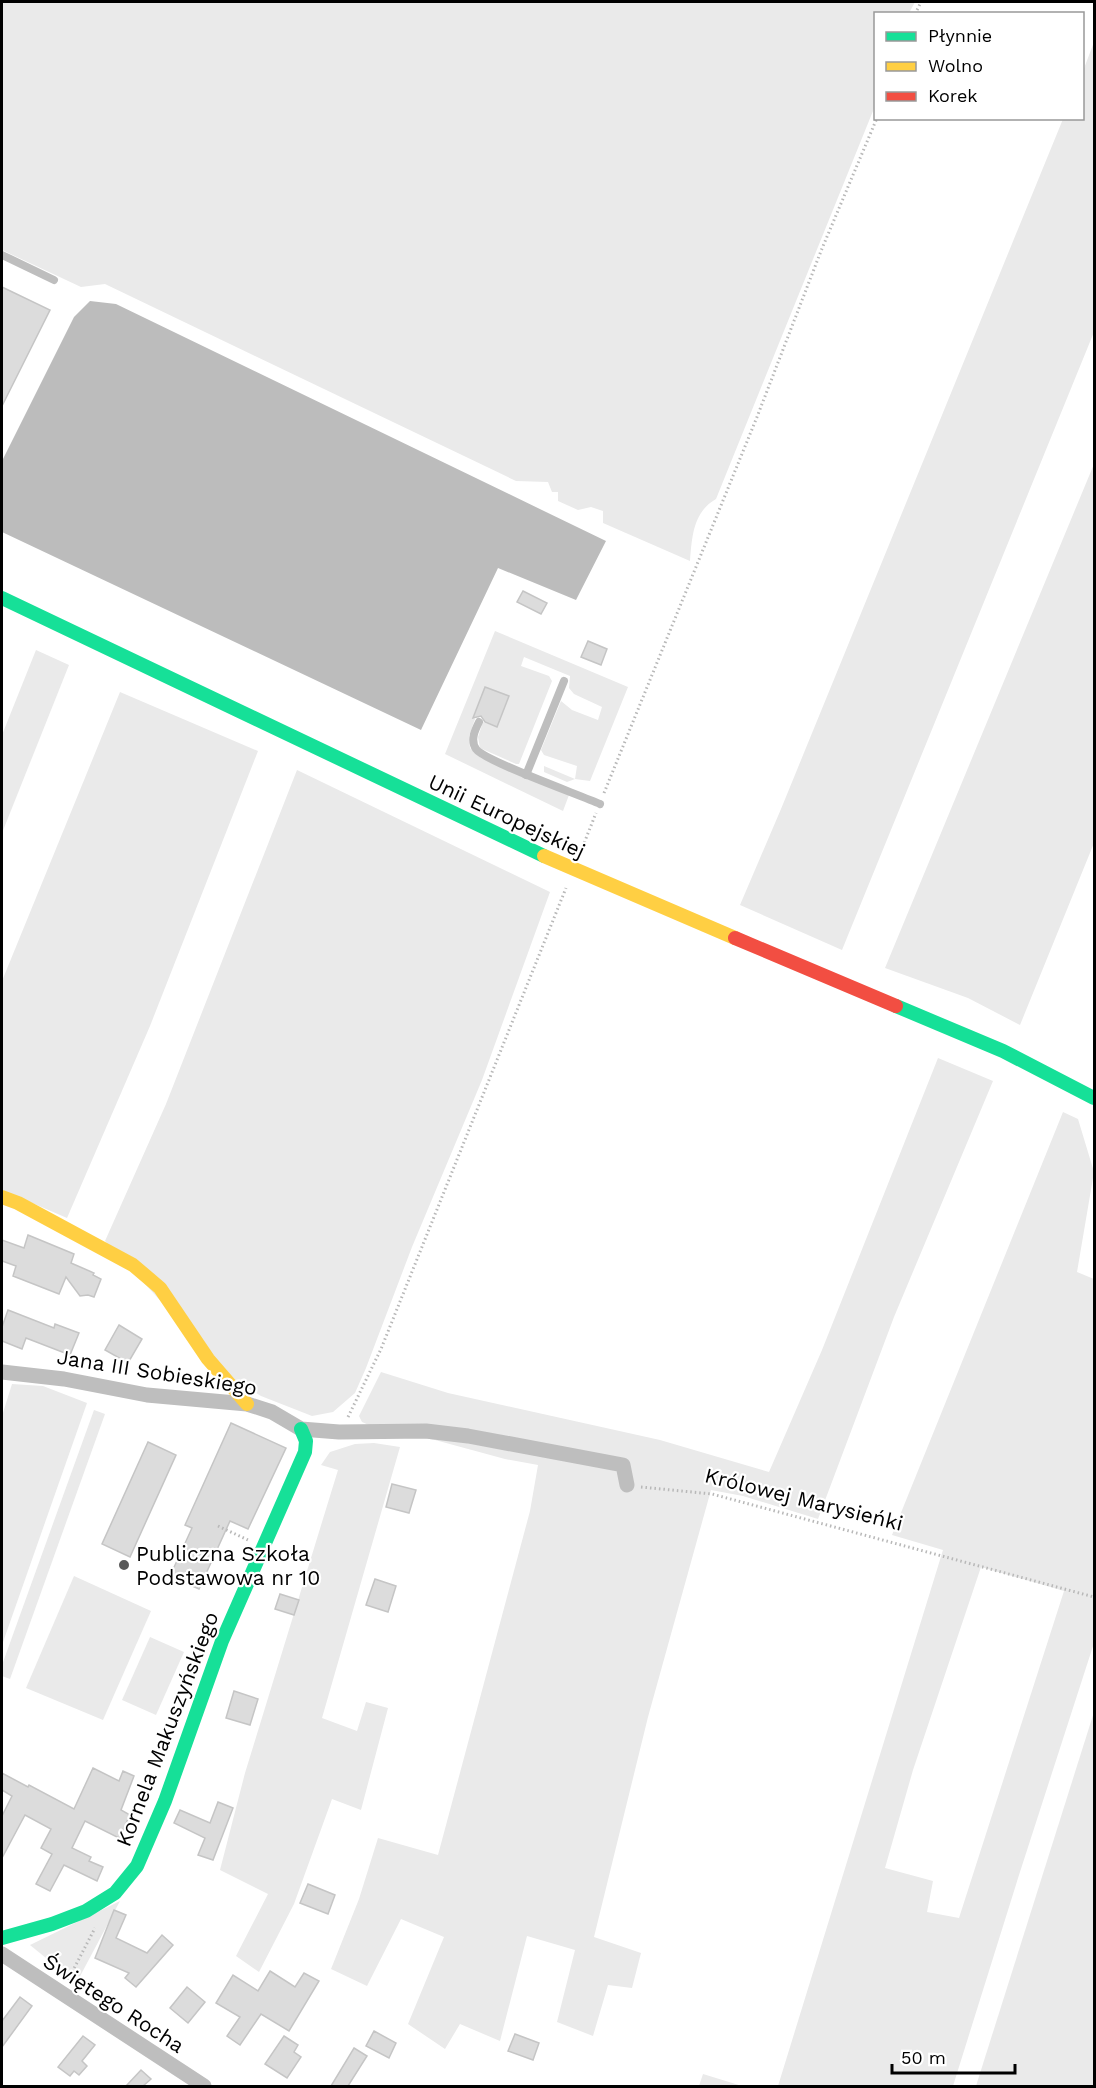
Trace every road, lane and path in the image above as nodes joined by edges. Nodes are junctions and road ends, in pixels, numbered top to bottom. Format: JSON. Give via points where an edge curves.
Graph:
{"nodes":[{"id":1,"x":876,"y":120,"type":"edge"},
{"id":2,"x":2,"y":255,"type":"edge"},
{"id":3,"x":54,"y":280,"type":"dead end"},
{"id":4,"x":2,"y":598,"type":"edge"},
{"id":5,"x":564,"y":681,"type":"dead end"},
{"id":6,"x":479,"y":722,"type":"dead end"},
{"id":7,"x":526,"y":775,"type":"junction"},
{"id":8,"x":600,"y":804,"type":"junction"},
{"id":9,"x":573,"y":870,"type":"junction"},
{"id":10,"x":1004,"y":1051,"type":"junction"},
{"id":11,"x":1076,"y":1073,"type":"dead end"},
{"id":12,"x":1095,"y":1098,"type":"edge"},
{"id":13,"x":2,"y":1197,"type":"edge"},
{"id":14,"x":2,"y":1372,"type":"edge"},
{"id":15,"x":247,"y":1404,"type":"junction"},
{"id":16,"x":301,"y":1429,"type":"junction"},
{"id":17,"x":339,"y":1432,"type":"junction"},
{"id":18,"x":627,"y":1485,"type":"joint"},
{"id":19,"x":218,"y":1526,"type":"dead end"},
{"id":20,"x":255,"y":1543,"type":"dead end"},
{"id":21,"x":1095,"y":1597,"type":"edge"},
{"id":22,"x":96,"y":1926,"type":"dead end"},
{"id":23,"x":2,"y":1938,"type":"edge"},
{"id":24,"x":2,"y":1954,"type":"edge"},
{"id":25,"x":64,"y":1995,"type":"junction"},
{"id":26,"x":204,"y":2086,"type":"edge"}],
"edges":[{"from":1,"to":8,"type":"path"},
{"from":2,"to":3,"type":"lane"},
{"from":4,"to":9,"type":"main road","name":"Unii Europejskiej"},
{"from":5,"to":7,"type":"lane"},
{"from":6,"to":7,"type":"lane","via":[[473,736],[479,753]]},
{"from":7,"to":8,"type":"lane"},
{"from":8,"to":9,"type":"path"},
{"from":9,"to":10,"type":"main road","name":"Unii Europejskiej"},
{"from":9,"to":17,"type":"path","via":[[381,1349]]},
{"from":10,"to":11,"type":"main road","name":"Unii Europejskiej"},
{"from":10,"to":12,"type":"main road","name":"Unii Europejskiej"},
{"from":13,"to":15,"type":"main road","via":[[133,1265],[160,1288],[208,1359]]},
{"from":14,"to":15,"type":"street","name":"Jana III Sobieskiego","via":[[147,1395]]},
{"from":15,"to":16,"type":"street","name":"Jana III Sobieskiego","via":[[272,1412]]},
{"from":16,"to":17,"type":"street"},
{"from":16,"to":23,"type":"main road","name":"Kornela Makuszyńskiego","via":[[305,1452],[223,1636],[166,1798],[138,1862],[127,1880],[92,1908]]},
{"from":17,"to":18,"type":"street","via":[[426,1431],[468,1436],[623,1465]]},
{"from":18,"to":21,"type":"path","name":"Królowej Marysieńki","via":[[712,1494]]},
{"from":19,"to":20,"type":"path"},
{"from":22,"to":25,"type":"path","via":[[70,1974]]},
{"from":24,"to":25,"type":"street","name":"Świętego Rocha"},
{"from":25,"to":26,"type":"street","name":"Świętego Rocha"}]}
